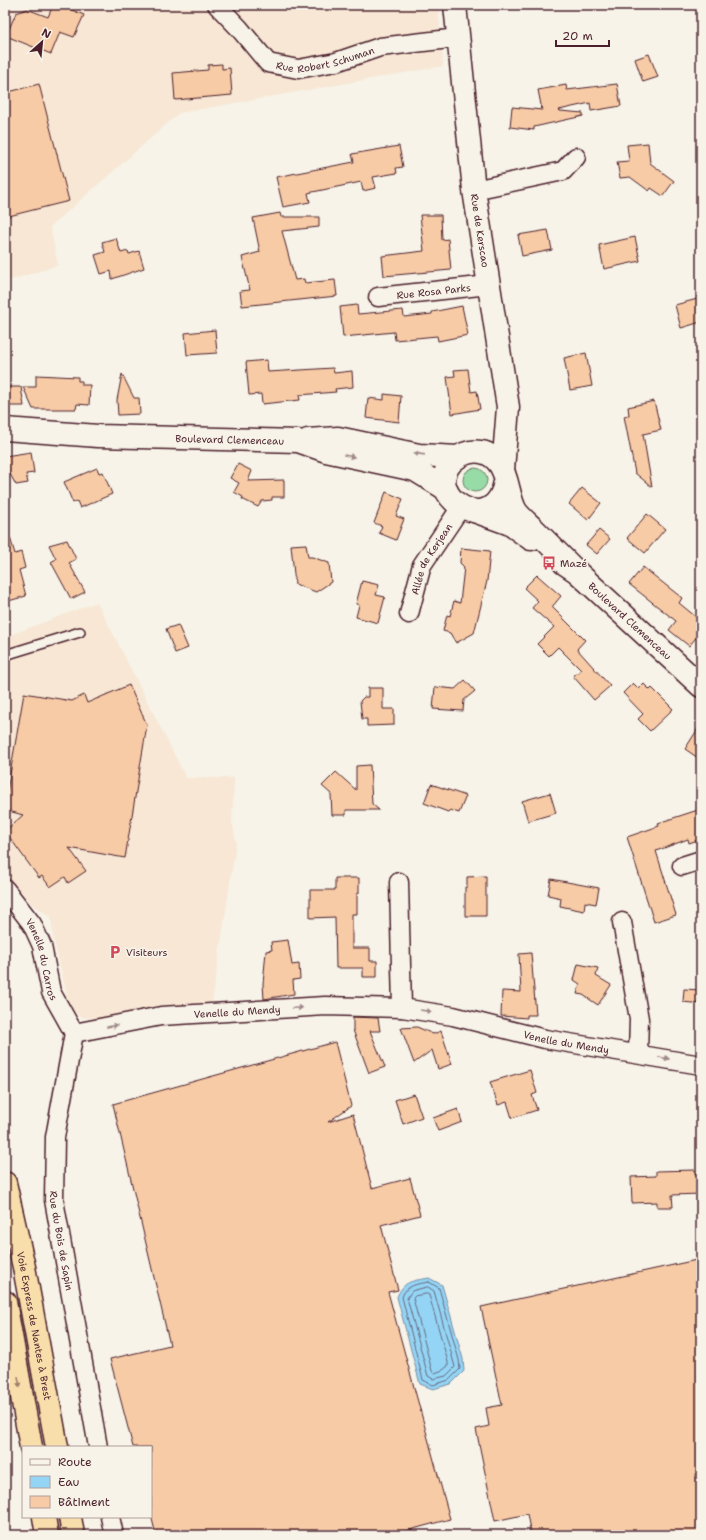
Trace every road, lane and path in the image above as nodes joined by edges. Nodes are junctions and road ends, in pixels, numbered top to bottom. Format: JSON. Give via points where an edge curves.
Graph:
{"nodes":[{"id":1,"x":217,"y":5,"type":"edge"},
{"id":2,"x":455,"y":5,"type":"edge"},
{"id":3,"x":458,"y":38,"type":"junction"},
{"id":4,"x":576,"y":157,"type":"dead end"},
{"id":5,"x":474,"y":190,"type":"junction"},
{"id":6,"x":489,"y":285,"type":"junction"},
{"id":7,"x":378,"y":297,"type":"dead end"},
{"id":8,"x":505,"y":422,"type":"junction"},
{"id":9,"x":5,"y":429,"type":"edge"},
{"id":10,"x":298,"y":441,"type":"junction"},
{"id":11,"x":464,"y":454,"type":"junction"},
{"id":12,"x":504,"y":476,"type":"junction"},
{"id":13,"x":446,"y":489,"type":"junction"},
{"id":14,"x":467,"y":509,"type":"junction"},
{"id":15,"x":576,"y":571,"type":"junction"},
{"id":16,"x":409,"y":614,"type":"dead end"},
{"id":17,"x":80,"y":632,"type":"dead end"},
{"id":18,"x":5,"y":655,"type":"edge"},
{"id":19,"x":701,"y":686,"type":"edge"},
{"id":20,"x":701,"y":860,"type":"edge"},
{"id":21,"x":682,"y":866,"type":"dead end"},
{"id":22,"x":399,"y":882,"type":"dead end"},
{"id":23,"x":5,"y":889,"type":"edge"},
{"id":24,"x":622,"y":922,"type":"dead end"},
{"id":25,"x":402,"y":1008,"type":"junction"},
{"id":26,"x":74,"y":1034,"type":"junction"},
{"id":27,"x":638,"y":1053,"type":"junction"},
{"id":28,"x":701,"y":1065,"type":"edge"},
{"id":29,"x":5,"y":1182,"type":"edge"},
{"id":30,"x":5,"y":1302,"type":"edge"},
{"id":31,"x":31,"y":1446,"type":"edge"},
{"id":32,"x":57,"y":1446,"type":"edge"},
{"id":33,"x":98,"y":1446,"type":"edge"},
{"id":34,"x":44,"y":1518,"type":"edge"},
{"id":35,"x":70,"y":1518,"type":"edge"},
{"id":36,"x":110,"y":1518,"type":"edge"},
{"id":37,"x":47,"y":1535,"type":"edge"},
{"id":38,"x":73,"y":1535,"type":"edge"},
{"id":39,"x":114,"y":1535,"type":"edge"}],
"edges":[{"from":1,"to":3,"type":"street","name":"Rue Robert Schuman","via":[[268,63],[298,70],[336,62],[380,47]]},
{"from":2,"to":3,"type":"street","name":"Rue de Kerscao"},
{"from":3,"to":5,"type":"street","name":"Rue de Kerscao"},
{"from":4,"to":5,"type":"street","via":[[563,171]]},
{"from":5,"to":6,"type":"street","name":"Rue de Kerscao"},
{"from":6,"to":7,"type":"street","name":"Rue Rosa Parks"},
{"from":6,"to":8,"type":"street","name":"Rue de Kerscao","via":[[507,400]]},
{"from":8,"to":11,"type":"street","via":[[488,439]]},
{"from":8,"to":12,"type":"street","name":"Rue de Kerscao"},
{"from":9,"to":10,"type":"street","name":"Boulevard Clemenceau","via":[[98,436]]},
{"from":11,"to":10,"type":"street","one_way":true,"via":[[419,455],[338,438]]},
{"from":10,"to":13,"type":"street","name":"Boulevard Clemenceau","one_way":true,"via":[[326,451],[415,470]]},
{"from":11,"to":12,"type":"street","via":[[481,452],[490,456],[498,462]]},
{"from":11,"to":13,"type":"street","via":[[447,471]]},
{"from":12,"to":14,"type":"street","via":[[504,491],[499,500],[483,510]]},
{"from":12,"to":15,"type":"street","via":[[510,500],[518,513]]},
{"from":13,"to":14,"type":"street","via":[[454,503]]},
{"from":14,"to":15,"type":"street","name":"Boulevard Clemenceau","via":[[510,524]]},
{"from":14,"to":16,"type":"street","name":"Allée de Kerjean","via":[[422,565]]},
{"from":15,"to":19,"type":"street","name":"Boulevard Clemenceau"},
{"from":17,"to":18,"type":"lane"},
{"from":20,"to":21,"type":"street"},
{"from":22,"to":25,"type":"street"},
{"from":23,"to":26,"type":"street","name":"Venelle du Carros","via":[[32,924],[42,946],[51,992]]},
{"from":24,"to":27,"type":"street","via":[[639,1019]]},
{"from":26,"to":25,"type":"street","name":"Venelle du Mendy","one_way":true,"via":[[161,1016],[325,1006]]},
{"from":25,"to":27,"type":"street","name":"Venelle du Mendy","one_way":true,"via":[[453,1016],[544,1039]]},
{"from":26,"to":33,"type":"street","name":"Rue du Bois de Sapin","via":[[55,1137],[54,1200]]},
{"from":27,"to":28,"type":"street","name":"Venelle du Mendy","one_way":true},
{"from":29,"to":32,"type":"highway","name":"Voie Express de Nantes à Brest","via":[[24,1267]]},
{"from":30,"to":31,"type":"highway","one_way":true},
{"from":34,"to":37,"type":"highway"},
{"from":35,"to":38,"type":"highway"},
{"from":36,"to":39,"type":"street"}]}
